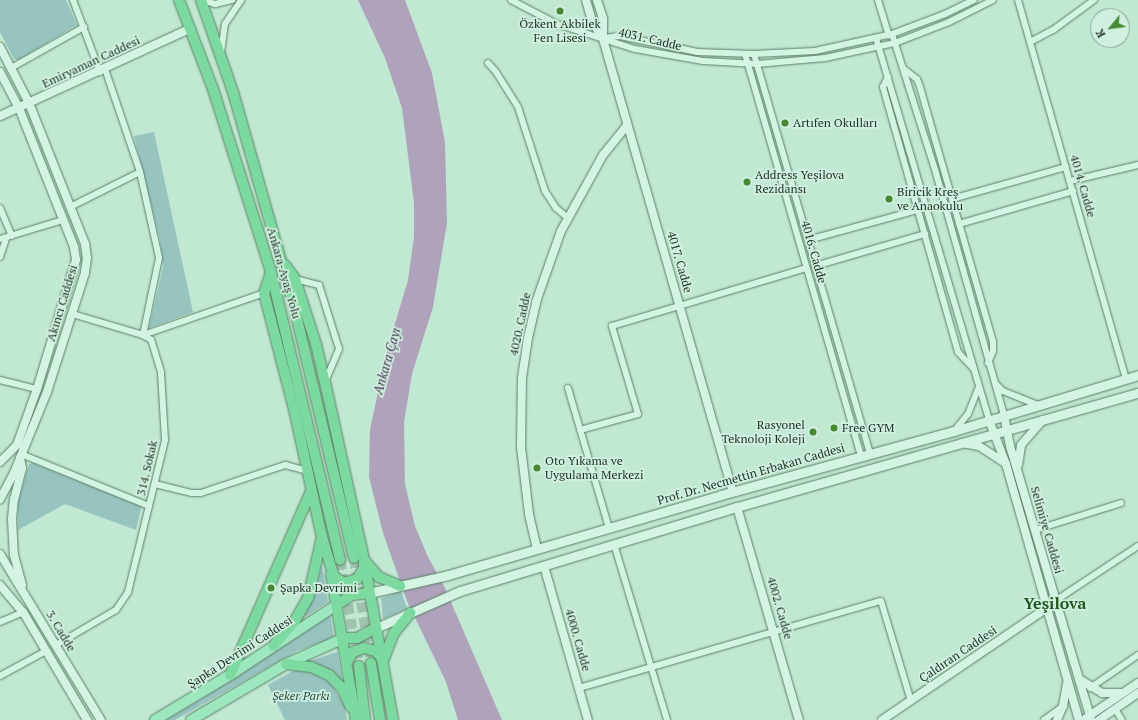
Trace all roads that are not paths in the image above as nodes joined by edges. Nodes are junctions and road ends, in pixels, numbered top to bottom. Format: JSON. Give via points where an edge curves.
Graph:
{"nodes":[{"id":1,"x":73,"y":0,"type":"edge"},
{"id":2,"x":179,"y":0,"type":"edge"},
{"id":3,"x":201,"y":0,"type":"edge"},
{"id":4,"x":233,"y":0,"type":"edge"},
{"id":5,"x":241,"y":0,"type":"edge"},
{"id":6,"x":511,"y":0,"type":"edge"},
{"id":7,"x":586,"y":0,"type":"edge"},
{"id":8,"x":597,"y":0,"type":"edge"},
{"id":9,"x":878,"y":0,"type":"edge"},
{"id":10,"x":974,"y":0,"type":"edge"},
{"id":11,"x":992,"y":0,"type":"edge"},
{"id":12,"x":1018,"y":0,"type":"edge"},
{"id":13,"x":1094,"y":0,"type":"edge"},
{"id":14,"x":84,"y":27,"type":"junction"},
{"id":15,"x":190,"y":28,"type":"junction"},
{"id":16,"x":890,"y":34,"type":"junction"},
{"id":17,"x":876,"y":38,"type":"junction"},
{"id":18,"x":603,"y":39,"type":"junction"},
{"id":19,"x":1030,"y":42,"type":"junction"},
{"id":20,"x":895,"y":43,"type":"junction"},
{"id":21,"x":879,"y":46,"type":"junction"},
{"id":22,"x":0,"y":47,"type":"edge"},
{"id":23,"x":745,"y":54,"type":"junction"},
{"id":24,"x":754,"y":54,"type":"junction"},
{"id":25,"x":221,"y":56,"type":"junction"},
{"id":26,"x":488,"y":63,"type":"dead end"},
{"id":27,"x":748,"y":64,"type":"junction"},
{"id":28,"x":757,"y":64,"type":"junction"},
{"id":29,"x":11,"y":68,"type":"junction"},
{"id":30,"x":903,"y":68,"type":"junction"},
{"id":31,"x":102,"y":70,"type":"junction"},
{"id":32,"x":0,"y":72,"type":"edge"},
{"id":33,"x":888,"y":77,"type":"junction"},
{"id":34,"x":29,"y":103,"type":"junction"},
{"id":35,"x":19,"y":108,"type":"junction"},
{"id":36,"x":0,"y":116,"type":"edge"},
{"id":37,"x":627,"y":125,"type":"junction"},
{"id":38,"x":1138,"y":165,"type":"edge"},
{"id":39,"x":1066,"y":167,"type":"junction"},
{"id":40,"x":140,"y":172,"type":"junction"},
{"id":41,"x":1070,"y":181,"type":"junction"},
{"id":42,"x":1073,"y":192,"type":"junction"},
{"id":43,"x":952,"y":199,"type":"junction"},
{"id":44,"x":70,"y":207,"type":"junction"},
{"id":45,"x":0,"y":208,"type":"edge"},
{"id":46,"x":918,"y":210,"type":"junction"},
{"id":47,"x":568,"y":218,"type":"junction"},
{"id":48,"x":63,"y":220,"type":"junction"},
{"id":49,"x":959,"y":224,"type":"junction"},
{"id":50,"x":924,"y":234,"type":"junction"},
{"id":51,"x":6,"y":238,"type":"edge"},
{"id":52,"x":808,"y":240,"type":"junction"},
{"id":53,"x":0,"y":257,"type":"edge"},
{"id":54,"x":280,"y":257,"type":"junction"},
{"id":55,"x":815,"y":266,"type":"junction"},
{"id":56,"x":807,"y":268,"type":"junction"},
{"id":57,"x":271,"y":272,"type":"junction"},
{"id":58,"x":295,"y":279,"type":"junction"},
{"id":59,"x":264,"y":293,"type":"junction"},
{"id":60,"x":680,"y":305,"type":"junction"},
{"id":61,"x":72,"y":314,"type":"junction"},
{"id":62,"x":143,"y":335,"type":"junction"},
{"id":63,"x":988,"y":363,"type":"junction"},
{"id":64,"x":974,"y":369,"type":"junction"},
{"id":65,"x":1138,"y":375,"type":"edge"},
{"id":66,"x":1126,"y":378,"type":"junction"},
{"id":67,"x":992,"y":379,"type":"junction"},
{"id":68,"x":0,"y":380,"type":"edge"},
{"id":69,"x":325,"y":382,"type":"junction"},
{"id":70,"x":980,"y":387,"type":"junction"},
{"id":71,"x":568,"y":388,"type":"dead end"},
{"id":72,"x":37,"y":389,"type":"junction"},
{"id":73,"x":47,"y":392,"type":"junction"},
{"id":74,"x":1138,"y":393,"type":"edge"},
{"id":75,"x":1037,"y":405,"type":"junction"},
{"id":76,"x":1004,"y":415,"type":"junction"},
{"id":77,"x":989,"y":420,"type":"junction"},
{"id":78,"x":1043,"y":420,"type":"junction"},
{"id":79,"x":580,"y":430,"type":"junction"},
{"id":80,"x":1006,"y":430,"type":"junction"},
{"id":81,"x":954,"y":431,"type":"junction"},
{"id":82,"x":995,"y":434,"type":"junction"},
{"id":83,"x":962,"y":443,"type":"junction"},
{"id":84,"x":866,"y":455,"type":"junction"},
{"id":85,"x":20,"y":456,"type":"junction"},
{"id":86,"x":1,"y":462,"type":"edge"},
{"id":87,"x":1006,"y":464,"type":"junction"},
{"id":88,"x":1018,"y":471,"type":"junction"},
{"id":89,"x":307,"y":472,"type":"junction"},
{"id":90,"x":155,"y":484,"type":"junction"},
{"id":91,"x":311,"y":491,"type":"junction"},
{"id":92,"x":733,"y":492,"type":"junction"},
{"id":93,"x":0,"y":499,"type":"edge"},
{"id":94,"x":1121,"y":503,"type":"dead end"},
{"id":95,"x":149,"y":506,"type":"junction"},
{"id":96,"x":737,"y":507,"type":"junction"},
{"id":97,"x":609,"y":528,"type":"junction"},
{"id":98,"x":1035,"y":530,"type":"junction"},
{"id":99,"x":322,"y":537,"type":"junction"},
{"id":100,"x":614,"y":544,"type":"junction"},
{"id":101,"x":1138,"y":546,"type":"edge"},
{"id":102,"x":537,"y":549,"type":"junction"},
{"id":103,"x":0,"y":554,"type":"edge"},
{"id":104,"x":354,"y":558,"type":"tunnel mouth"},
{"id":105,"x":340,"y":560,"type":"tunnel mouth"},
{"id":106,"x":364,"y":560,"type":"junction"},
{"id":107,"x":544,"y":566,"type":"junction"},
{"id":108,"x":331,"y":574,"type":"junction"},
{"id":109,"x":0,"y":585,"type":"edge"},
{"id":110,"x":400,"y":586,"type":"junction"},
{"id":111,"x":369,"y":593,"type":"junction"},
{"id":112,"x":26,"y":597,"type":"junction"},
{"id":113,"x":1055,"y":601,"type":"junction"},
{"id":114,"x":338,"y":604,"type":"junction"},
{"id":115,"x":1046,"y":608,"type":"junction"},
{"id":116,"x":23,"y":612,"type":"junction"},
{"id":117,"x":410,"y":613,"type":"junction"},
{"id":118,"x":0,"y":622,"type":"edge"},
{"id":119,"x":376,"y":628,"type":"junction"},
{"id":120,"x":774,"y":631,"type":"junction"},
{"id":121,"x":344,"y":638,"type":"junction"},
{"id":122,"x":56,"y":645,"type":"junction"},
{"id":123,"x":273,"y":646,"type":"junction"},
{"id":124,"x":46,"y":651,"type":"junction"},
{"id":125,"x":1138,"y":655,"type":"edge"},
{"id":126,"x":383,"y":661,"type":"junction"},
{"id":127,"x":347,"y":662,"type":"junction"},
{"id":128,"x":371,"y":663,"type":"tunnel mouth"},
{"id":129,"x":286,"y":664,"type":"junction"},
{"id":130,"x":359,"y":666,"type":"tunnel mouth"},
{"id":131,"x":650,"y":668,"type":"junction"},
{"id":132,"x":0,"y":676,"type":"edge"},
{"id":133,"x":230,"y":676,"type":"junction"},
{"id":134,"x":1067,"y":678,"type":"junction"},
{"id":135,"x":1079,"y":679,"type":"junction"},
{"id":136,"x":1138,"y":683,"type":"edge"},
{"id":137,"x":579,"y":688,"type":"junction"},
{"id":138,"x":1090,"y":688,"type":"junction"},
{"id":139,"x":1123,"y":693,"type":"junction"},
{"id":140,"x":1138,"y":693,"type":"edge"},
{"id":141,"x":911,"y":701,"type":"junction"},
{"id":142,"x":1063,"y":706,"type":"junction"},
{"id":143,"x":1115,"y":709,"type":"junction"},
{"id":144,"x":800,"y":719,"type":"edge"},
{"id":145,"x":1088,"y":719,"type":"edge"},
{"id":146,"x":87,"y":720,"type":"edge"},
{"id":147,"x":101,"y":720,"type":"edge"},
{"id":148,"x":155,"y":720,"type":"edge"},
{"id":149,"x":192,"y":720,"type":"edge"},
{"id":150,"x":356,"y":720,"type":"edge"},
{"id":151,"x":365,"y":720,"type":"edge"},
{"id":152,"x":380,"y":720,"type":"edge"},
{"id":153,"x":393,"y":720,"type":"edge"},
{"id":154,"x":588,"y":720,"type":"edge"},
{"id":155,"x":666,"y":720,"type":"edge"},
{"id":156,"x":882,"y":720,"type":"edge"},
{"id":157,"x":1044,"y":720,"type":"edge"},
{"id":158,"x":1057,"y":720,"type":"edge"},
{"id":159,"x":1079,"y":720,"type":"edge"},
{"id":160,"x":1098,"y":720,"type":"edge"},
{"id":161,"x":1122,"y":720,"type":"edge"}],
"edges":[{"from":1,"to":14,"type":"street"},
{"from":2,"to":15,"type":"highway","name":"Ankara-Ayaş Yolu"},
{"from":3,"to":4,"type":"street","via":[[215,4]]},
{"from":3,"to":25,"type":"highway","name":"Ankara-Ayaş Yolu"},
{"from":5,"to":25,"type":"street","via":[[225,24]]},
{"from":6,"to":18,"type":"street","via":[[557,24]]},
{"from":7,"to":18,"type":"street","name":"4017. Cadde","via":[[592,21]]},
{"from":8,"to":18,"type":"street","name":"4017. Cadde","via":[[603,20]]},
{"from":9,"to":16,"type":"street"},
{"from":10,"to":16,"type":"street","name":"4031. Cadde","via":[[945,14]]},
{"from":11,"to":20,"type":"street","name":"4031. Cadde","via":[[949,22]]},
{"from":12,"to":19,"type":"street","name":"4014. Cadde"},
{"from":13,"to":19,"type":"street","via":[[1053,30]]},
{"from":14,"to":29,"type":"street"},
{"from":14,"to":31,"type":"street"},
{"from":15,"to":31,"type":"street","name":"Emiryaman Caddesi"},
{"from":15,"to":57,"type":"highway","name":"Ankara-Ayaş Yolu"},
{"from":16,"to":17,"type":"street","name":"4031. Cadde"},
{"from":16,"to":20,"type":"street"},
{"from":17,"to":21,"type":"street"},
{"from":17,"to":24,"type":"street","name":"4031. Cadde","via":[[815,51]]},
{"from":18,"to":23,"type":"street","name":"4031. Cadde","via":[[620,36],[697,52]]},
{"from":18,"to":27,"type":"street","name":"4031. Cadde","via":[[653,53]]},
{"from":18,"to":37,"type":"street","name":"4017. Cadde"},
{"from":19,"to":39,"type":"street","name":"4014. Cadde"},
{"from":20,"to":21,"type":"street","name":"4031. Cadde"},
{"from":20,"to":30,"type":"street"},
{"from":21,"to":28,"type":"street","name":"4031. Cadde","via":[[825,58]]},
{"from":21,"to":33,"type":"street"},
{"from":22,"to":29,"type":"street","name":"Akıncı Caddesi"},
{"from":23,"to":24,"type":"street","name":"4031. Cadde"},
{"from":23,"to":27,"type":"street","name":"4016. Cadde"},
{"from":24,"to":28,"type":"street","name":"4016. Cadde"},
{"from":25,"to":54,"type":"highway","name":"Ankara-Ayaş Yolu","via":[[234,92]]},
{"from":26,"to":47,"type":"street","via":[[518,108],[545,191],[556,208]]},
{"from":27,"to":28,"type":"street","name":"4031. Cadde"},
{"from":27,"to":56,"type":"street","name":"4016. Cadde"},
{"from":28,"to":52,"type":"street","name":"4016. Cadde"},
{"from":29,"to":34,"type":"street","name":"Akıncı Caddesi"},
{"from":30,"to":43,"type":"street","via":[[916,79],[920,87]]},
{"from":30,"to":63,"type":"street","via":[[936,173]]},
{"from":31,"to":34,"type":"street","name":"Emiryaman Caddesi"},
{"from":31,"to":40,"type":"street"},
{"from":32,"to":35,"type":"street","name":"Akıncı Caddesi"},
{"from":33,"to":46,"type":"street","via":[[883,87]]},
{"from":33,"to":64,"type":"street"},
{"from":34,"to":35,"type":"street","name":"Emiryaman Caddesi"},
{"from":34,"to":44,"type":"street","name":"Akıncı Caddesi"},
{"from":35,"to":36,"type":"street","name":"Emiryaman Caddesi"},
{"from":35,"to":48,"type":"street","name":"Akıncı Caddesi"},
{"from":37,"to":47,"type":"street","name":"4020. Cadde","via":[[603,155]]},
{"from":37,"to":60,"type":"street","name":"4017. Cadde"},
{"from":38,"to":41,"type":"street"},
{"from":39,"to":41,"type":"street","name":"4014. Cadde"},
{"from":39,"to":43,"type":"street"},
{"from":40,"to":44,"type":"street"},
{"from":40,"to":62,"type":"street","via":[[159,258]]},
{"from":41,"to":42,"type":"street","name":"4014. Cadde"},
{"from":42,"to":49,"type":"street"},
{"from":42,"to":66,"type":"street","name":"4014. Cadde"},
{"from":43,"to":49,"type":"street"},
{"from":44,"to":61,"type":"street","name":"Akıncı Caddesi","via":[[85,244],[87,258]]},
{"from":45,"to":51,"type":"street"},
{"from":46,"to":50,"type":"street"},
{"from":46,"to":52,"type":"street"},
{"from":47,"to":102,"type":"street","name":"4020. Cadde","via":[[536,302],[522,378],[520,447],[529,514]]},
{"from":48,"to":51,"type":"street"},
{"from":48,"to":72,"type":"street","name":"Akıncı Caddesi","via":[[76,254],[75,267]]},
{"from":49,"to":63,"type":"street","via":[[993,342],[993,351]]},
{"from":50,"to":55,"type":"street"},
{"from":50,"to":64,"type":"street","via":[[958,352]]},
{"from":51,"to":53,"type":"street"},
{"from":52,"to":55,"type":"street","name":"4016. Cadde"},
{"from":54,"to":58,"type":"highway"},
{"from":54,"to":104,"type":"highway","name":"Ankara-Ayaş Yolu"},
{"from":55,"to":84,"type":"street","name":"4016. Cadde"},
{"from":56,"to":60,"type":"street"},
{"from":56,"to":84,"type":"street","name":"4016. Cadde"},
{"from":57,"to":59,"type":"highway"},
{"from":57,"to":105,"type":"highway","name":"Ankara-Ayaş Yolu"},
{"from":58,"to":69,"type":"highway"},
{"from":58,"to":69,"type":"street","via":[[319,285],[339,349]]},
{"from":59,"to":62,"type":"street"},
{"from":59,"to":89,"type":"highway","via":[[294,409]]},
{"from":60,"to":79,"type":"street","via":[[612,326],[638,414]]},
{"from":60,"to":92,"type":"street","name":"4017. Cadde"},
{"from":61,"to":62,"type":"street"},
{"from":61,"to":73,"type":"street","name":"Akıncı Caddesi"},
{"from":62,"to":90,"type":"street","name":"314. Sokak","via":[[151,340],[159,358],[164,400],[165,440]]},
{"from":63,"to":67,"type":"street"},
{"from":64,"to":70,"type":"street"},
{"from":65,"to":66,"type":"main road","name":"Prof. Dr. Necmettin Erbakan Caddesi"},
{"from":66,"to":75,"type":"main road","name":"Prof. Dr. Necmettin Erbakan Caddesi"},
{"from":67,"to":75,"type":"street","via":[[1003,391]]},
{"from":67,"to":76,"type":"street"},
{"from":68,"to":72,"type":"street"},
{"from":69,"to":106,"type":"highway"},
{"from":70,"to":77,"type":"street"},
{"from":70,"to":81,"type":"street","via":[[968,414]]},
{"from":71,"to":79,"type":"street"},
{"from":72,"to":73,"type":"street"},
{"from":72,"to":86,"type":"street","name":"Akıncı Caddesi","via":[[16,445]]},
{"from":73,"to":85,"type":"street","name":"Akıncı Caddesi"},
{"from":74,"to":78,"type":"main road"},
{"from":75,"to":76,"type":"main road","name":"Prof. Dr. Necmettin Erbakan Caddesi"},
{"from":76,"to":77,"type":"main road","name":"Prof. Dr. Necmettin Erbakan Caddesi"},
{"from":76,"to":80,"type":"street","name":"Selimiye Caddesi"},
{"from":77,"to":81,"type":"main road","name":"Prof. Dr. Necmettin Erbakan Caddesi"},
{"from":77,"to":82,"type":"street","name":"Selimiye Caddesi"},
{"from":78,"to":80,"type":"main road"},
{"from":78,"to":88,"type":"street","via":[[1021,445]]},
{"from":79,"to":97,"type":"street"},
{"from":80,"to":82,"type":"main road"},
{"from":80,"to":88,"type":"street","name":"Selimiye Caddesi"},
{"from":81,"to":84,"type":"main road","name":"Prof. Dr. Necmettin Erbakan Caddesi"},
{"from":82,"to":83,"type":"main road"},
{"from":82,"to":87,"type":"street","name":"Selimiye Caddesi"},
{"from":83,"to":87,"type":"street","via":[[979,446]]},
{"from":83,"to":96,"type":"main road"},
{"from":84,"to":92,"type":"main road","name":"Prof. Dr. Necmettin Erbakan Caddesi"},
{"from":85,"to":93,"type":"street","name":"Akıncı Caddesi"},
{"from":85,"to":95,"type":"street"},
{"from":85,"to":112,"type":"street","via":[[22,468],[14,499],[13,538],[18,570]]},
{"from":87,"to":115,"type":"street","name":"Selimiye Caddesi"},
{"from":88,"to":98,"type":"street","name":"Selimiye Caddesi"},
{"from":89,"to":90,"type":"street","via":[[285,465],[201,493]]},
{"from":89,"to":91,"type":"highway"},
{"from":90,"to":95,"type":"street","name":"314. Sokak"},
{"from":91,"to":99,"type":"highway"},
{"from":91,"to":133,"type":"highway"},
{"from":92,"to":97,"type":"main road","name":"Prof. Dr. Necmettin Erbakan Caddesi"},
{"from":94,"to":98,"type":"street"},
{"from":95,"to":122,"type":"street","name":"314. Sokak","via":[[128,592],[122,602],[108,616]]},
{"from":96,"to":100,"type":"main road"},
{"from":96,"to":120,"type":"street","name":"4002. Cadde"},
{"from":97,"to":102,"type":"main road","name":"Prof. Dr. Necmettin Erbakan Caddesi"},
{"from":98,"to":113,"type":"street","name":"Selimiye Caddesi"},
{"from":99,"to":108,"type":"highway"},
{"from":99,"to":123,"type":"highway","via":[[308,598],[296,619]]},
{"from":100,"to":107,"type":"main road"},
{"from":100,"to":131,"type":"street"},
{"from":101,"to":113,"type":"street"},
{"from":102,"to":110,"type":"main road","name":"Prof. Dr. Necmettin Erbakan Caddesi"},
{"from":103,"to":112,"type":"street","name":"3. Cadde"},
{"from":106,"to":108,"type":"highway","via":[[363,572],[354,581],[341,582]]},
{"from":106,"to":110,"type":"highway","via":[[379,577]]},
{"from":106,"to":111,"type":"highway"},
{"from":107,"to":117,"type":"main road","via":[[460,591]]},
{"from":107,"to":137,"type":"street","name":"4000. Cadde"},
{"from":108,"to":114,"type":"highway"},
{"from":109,"to":116,"type":"street","name":"3. Cadde"},
{"from":110,"to":111,"type":"main road","name":"Prof. Dr. Necmettin Erbakan Caddesi"},
{"from":111,"to":114,"type":"highway","via":[[352,594]]},
{"from":111,"to":119,"type":"highway"},
{"from":112,"to":122,"type":"street","name":"3. Cadde"},
{"from":113,"to":135,"type":"street","name":"Selimiye Caddesi"},
{"from":114,"to":121,"type":"highway"},
{"from":114,"to":123,"type":"main road","name":"Şapka Devrimi Caddesi"},
{"from":115,"to":134,"type":"street","name":"Selimiye Caddesi"},
{"from":115,"to":141,"type":"street","name":"Çaldıran Caddesi"},
{"from":116,"to":118,"type":"street"},
{"from":116,"to":124,"type":"street","name":"3. Cadde"},
{"from":117,"to":119,"type":"main road"},
{"from":117,"to":126,"type":"highway","via":[[394,633]]},
{"from":119,"to":121,"type":"highway","via":[[357,638]]},
{"from":119,"to":126,"type":"highway"},
{"from":120,"to":131,"type":"street"},
{"from":120,"to":141,"type":"street","via":[[881,601]]},
{"from":120,"to":144,"type":"street","name":"4002. Cadde"},
{"from":121,"to":127,"type":"highway"},
{"from":121,"to":129,"type":"main road"},
{"from":122,"to":124,"type":"street"},
{"from":122,"to":147,"type":"street","name":"3. Cadde"},
{"from":123,"to":133,"type":"main road","name":"Şapka Devrimi Caddesi"},
{"from":124,"to":132,"type":"street"},
{"from":124,"to":146,"type":"street","name":"3. Cadde"},
{"from":125,"to":138,"type":"street"},
{"from":126,"to":127,"type":"highway","via":[[376,651],[364,648],[353,652]]},
{"from":126,"to":153,"type":"highway"},
{"from":127,"to":150,"type":"highway"},
{"from":128,"to":152,"type":"highway"},
{"from":129,"to":149,"type":"main road"},
{"from":129,"to":150,"type":"highway","via":[[311,667],[336,681],[342,688]]},
{"from":130,"to":151,"type":"highway"},
{"from":131,"to":137,"type":"street"},
{"from":131,"to":155,"type":"street"},
{"from":133,"to":148,"type":"main road","name":"Şapka Devrimi Caddesi"},
{"from":134,"to":142,"type":"street"},
{"from":134,"to":159,"type":"street","name":"Selimiye Caddesi"},
{"from":135,"to":138,"type":"street"},
{"from":135,"to":145,"type":"street","name":"Selimiye Caddesi"},
{"from":136,"to":139,"type":"street"},
{"from":137,"to":154,"type":"street","name":"4000. Cadde"},
{"from":138,"to":139,"type":"street","via":[[1109,694]]},
{"from":139,"to":145,"type":"street"},
{"from":140,"to":143,"type":"street"},
{"from":141,"to":156,"type":"street","name":"Çaldıran Caddesi"},
{"from":142,"to":157,"type":"street"},
{"from":142,"to":158,"type":"street"},
{"from":143,"to":160,"type":"street"},
{"from":143,"to":161,"type":"street"}]}
